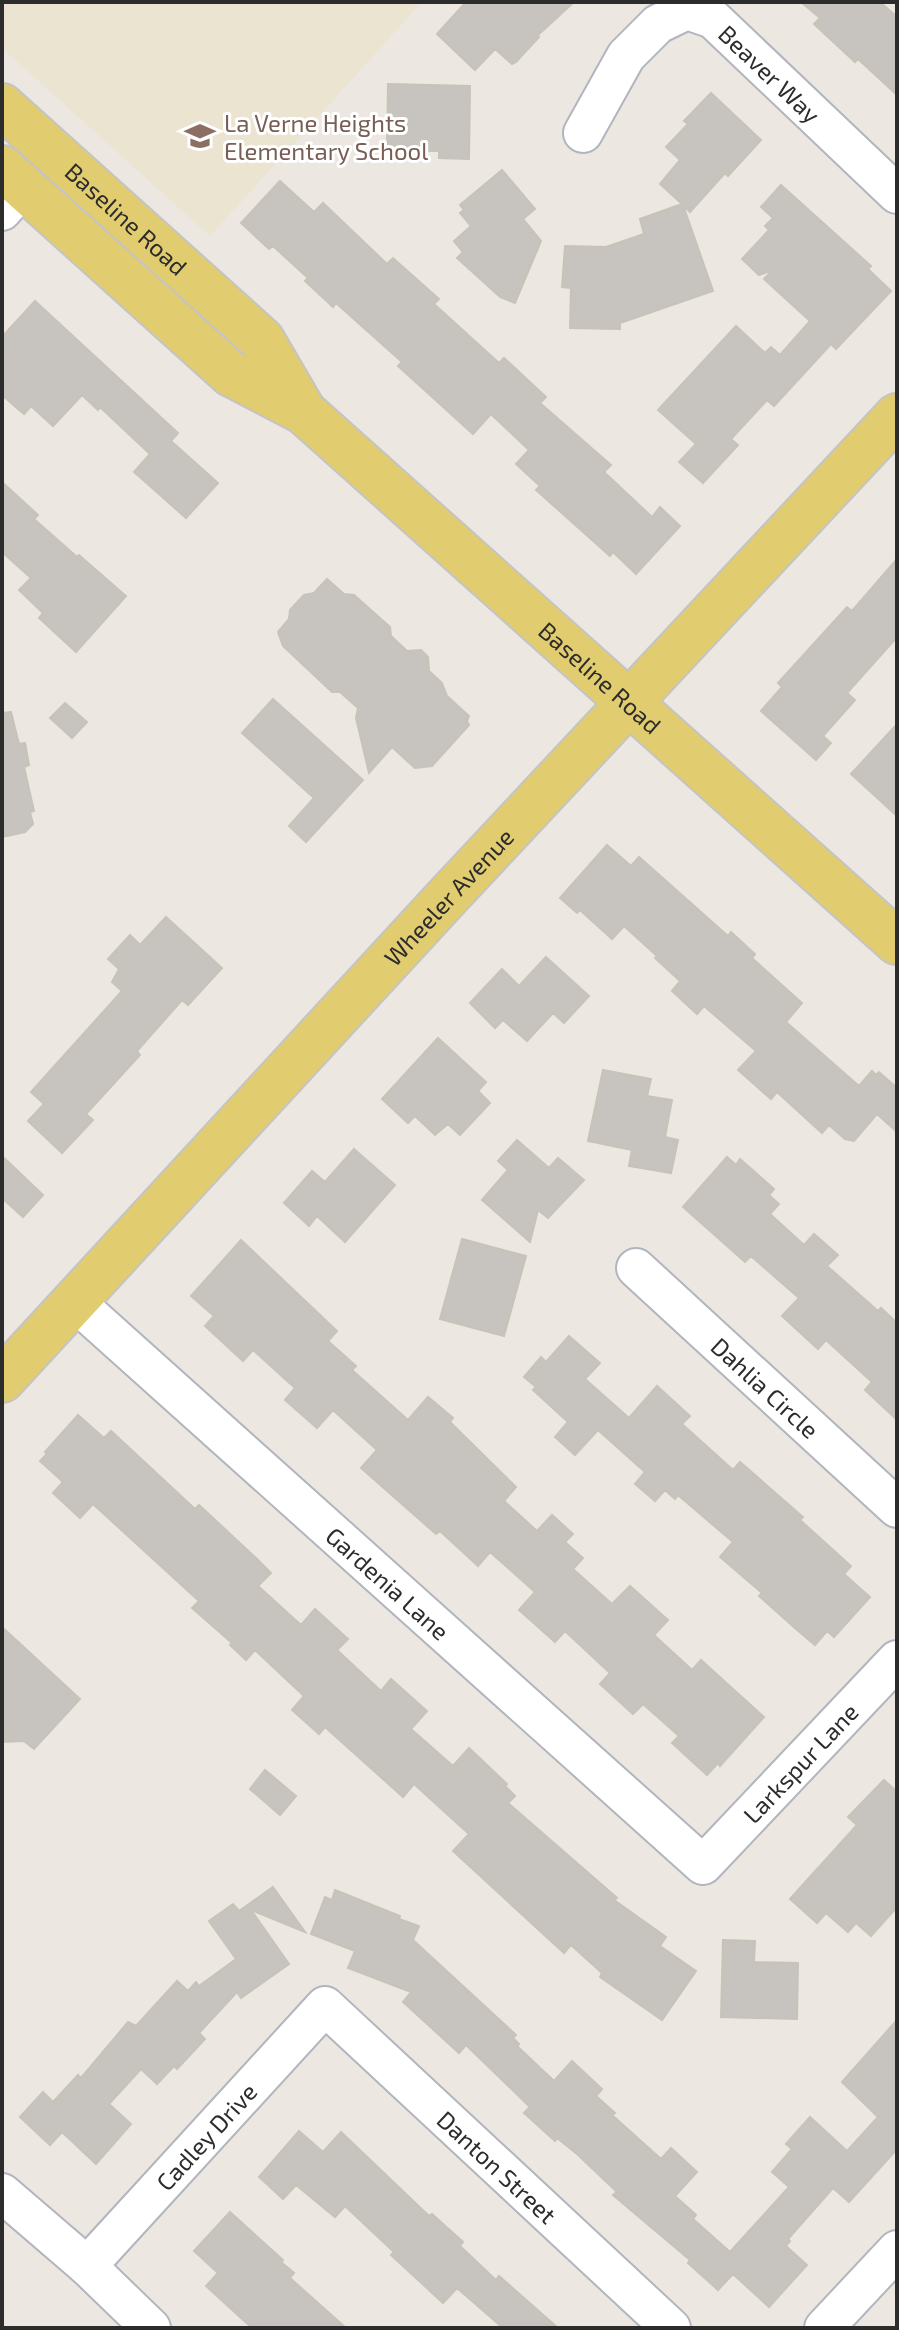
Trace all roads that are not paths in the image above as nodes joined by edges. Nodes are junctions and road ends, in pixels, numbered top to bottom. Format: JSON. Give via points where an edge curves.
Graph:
{"nodes":[{"id":1,"x":2,"y":106,"type":"edge"},
{"id":2,"x":583,"y":133,"type":"dead end"},
{"id":3,"x":9,"y":189,"type":"edge"},
{"id":4,"x":897,"y":194,"type":"edge"},
{"id":5,"x":304,"y":412,"type":"junction"},
{"id":6,"x":897,"y":416,"type":"edge"},
{"id":7,"x":629,"y":702,"type":"junction"},
{"id":8,"x":897,"y":942,"type":"edge"},
{"id":9,"x":636,"y":1268,"type":"dead end"},
{"id":10,"x":74,"y":1301,"type":"junction"},
{"id":11,"x":2,"y":1380,"type":"edge"},
{"id":12,"x":897,"y":1508,"type":"edge"},
{"id":13,"x":897,"y":1660,"type":"edge"},
{"id":14,"x":703,"y":1865,"type":"joint"},
{"id":15,"x":325,"y":2006,"type":"joint"},
{"id":16,"x":2,"y":2193,"type":"edge"},
{"id":17,"x":897,"y":2250,"type":"edge"},
{"id":18,"x":87,"y":2266,"type":"junction"},
{"id":19,"x":151,"y":2328,"type":"edge"},
{"id":20,"x":671,"y":2328,"type":"edge"},
{"id":21,"x":824,"y":2328,"type":"edge"}],
"edges":[{"from":1,"to":5,"type":"main road","name":"Baseline Road","via":[[262,340]]},
{"from":2,"to":4,"type":"street","name":"Beaver Way","via":[[626,56],[658,24],[687,10],[713,19]]},
{"from":3,"to":5,"type":"main road","name":"Baseline Road","via":[[231,374]]},
{"from":5,"to":7,"type":"main road","name":"Baseline Road"},
{"from":6,"to":7,"type":"main road","name":"Wheeler Avenue"},
{"from":7,"to":8,"type":"main road","name":"Baseline Road"},
{"from":7,"to":10,"type":"main road","name":"Wheeler Avenue"},
{"from":9,"to":12,"type":"street","name":"Dahlia Circle"},
{"from":10,"to":11,"type":"main road","name":"Wheeler Avenue"},
{"from":10,"to":14,"type":"street","name":"Gardenia Lane"},
{"from":13,"to":14,"type":"street","name":"Larkspur Lane"},
{"from":15,"to":18,"type":"street","name":"Cadley Drive"},
{"from":15,"to":20,"type":"street","name":"Danton Street"},
{"from":16,"to":18,"type":"street"},
{"from":17,"to":21,"type":"street"},
{"from":18,"to":19,"type":"street"}]}
